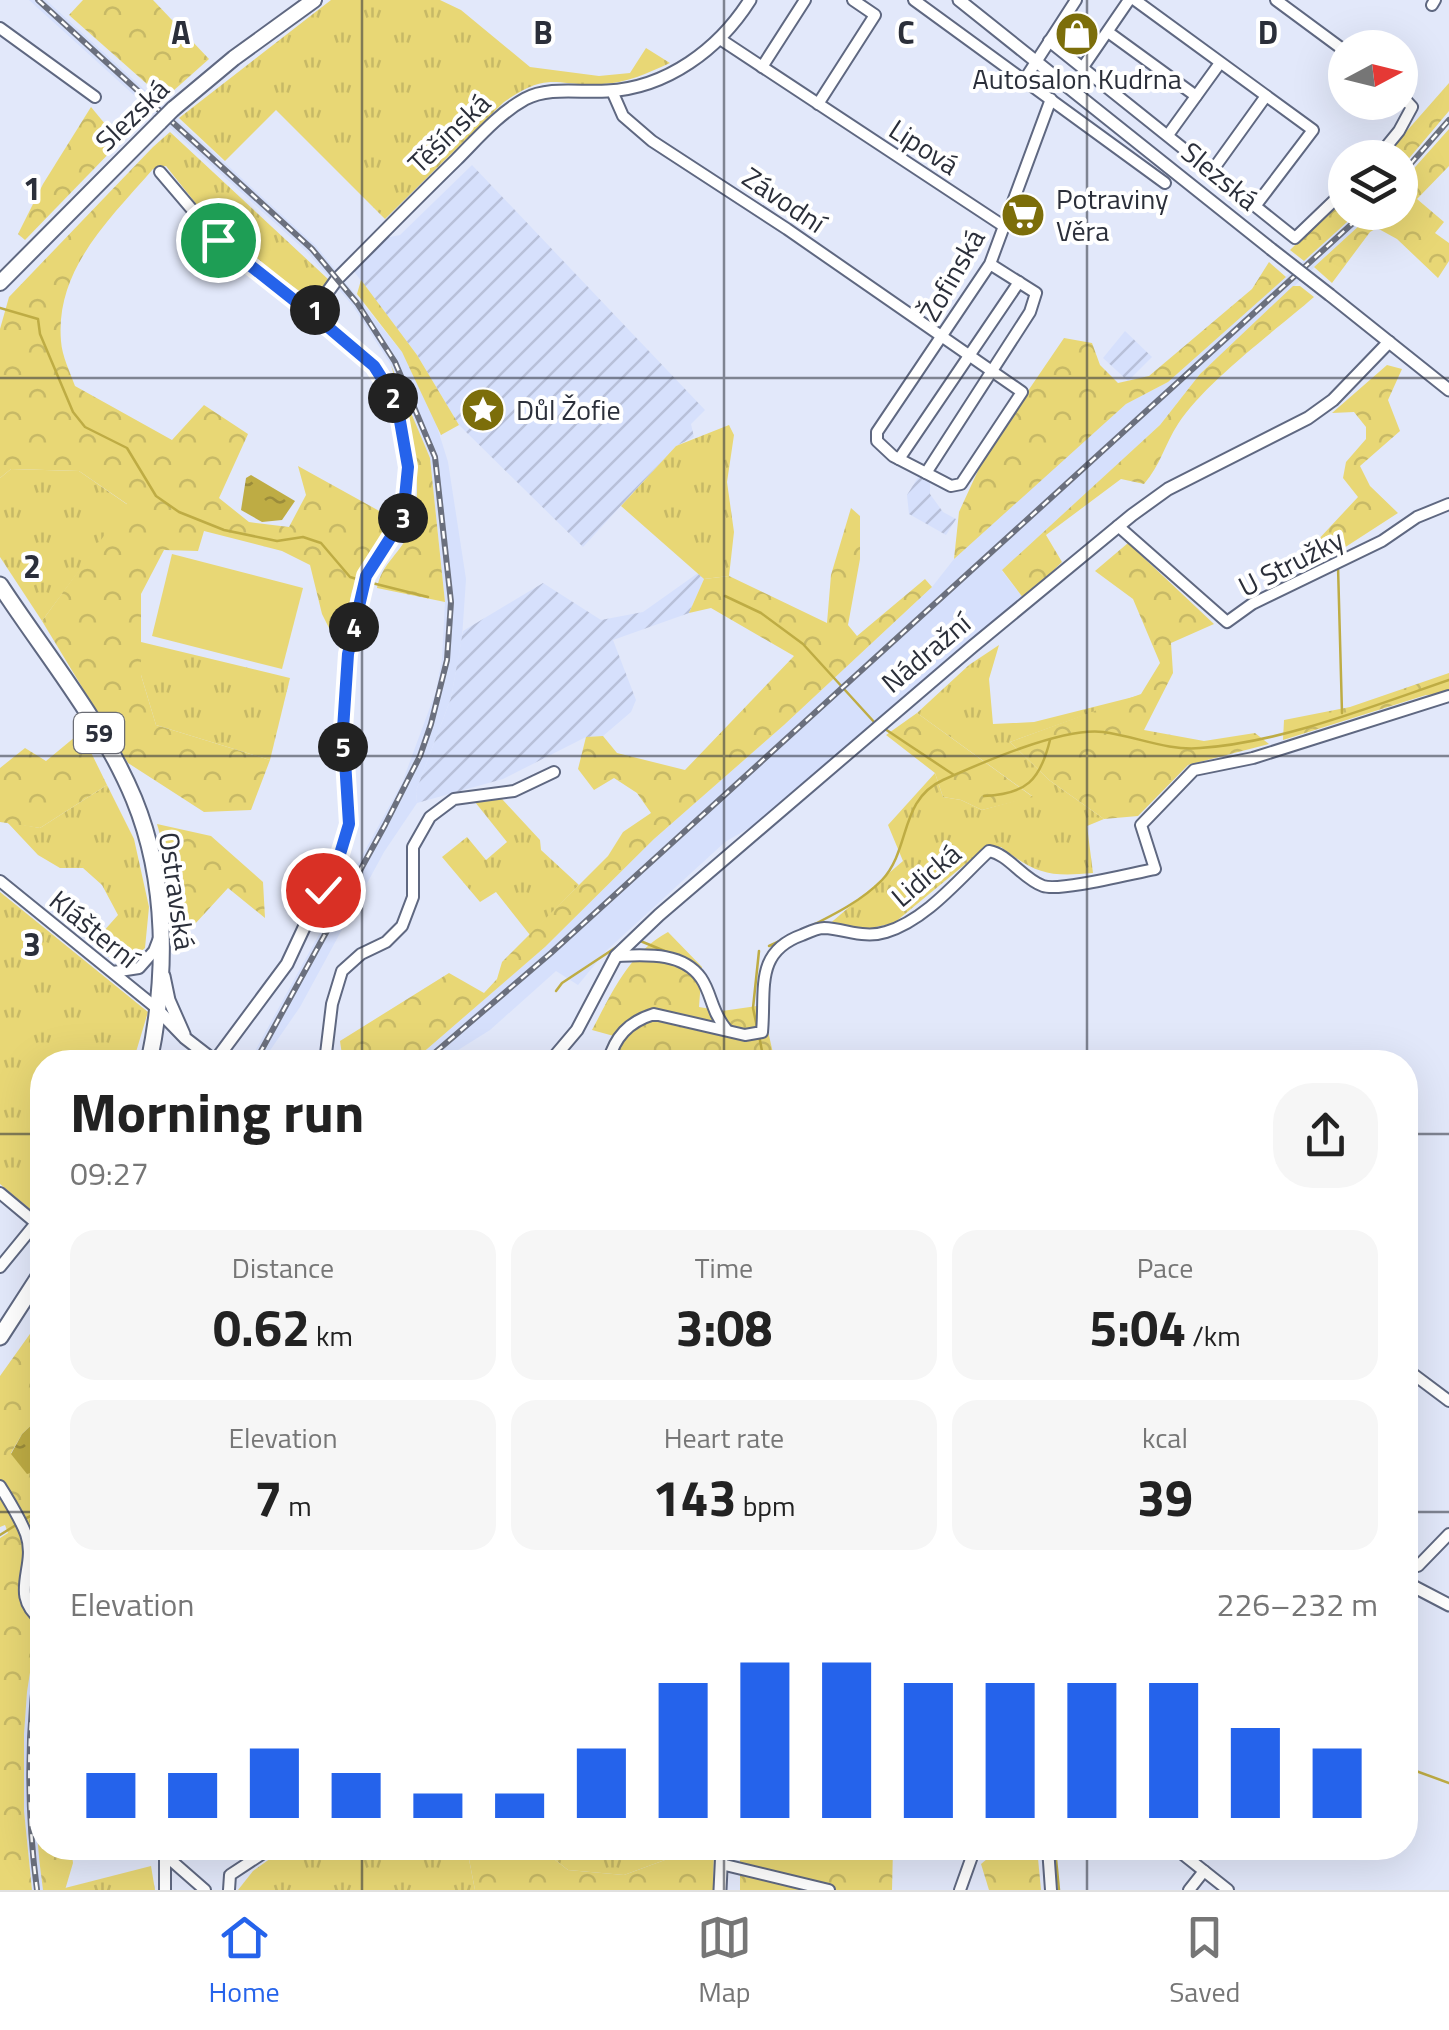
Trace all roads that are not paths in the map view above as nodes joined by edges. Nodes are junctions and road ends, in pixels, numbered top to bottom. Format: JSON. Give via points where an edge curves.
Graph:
{"nodes":[{"id":1,"x":314,"y":0,"type":"edge"},
{"id":2,"x":750,"y":0,"type":"edge"},
{"id":3,"x":805,"y":0,"type":"edge"},
{"id":4,"x":853,"y":0,"type":"edge"},
{"id":5,"x":914,"y":0,"type":"edge"},
{"id":6,"x":960,"y":0,"type":"edge"},
{"id":7,"x":1076,"y":0,"type":"edge"},
{"id":8,"x":1132,"y":0,"type":"edge"},
{"id":9,"x":1276,"y":0,"type":"edge"},
{"id":10,"x":0,"y":28,"type":"edge"},
{"id":11,"x":1108,"y":32,"type":"junction"},
{"id":12,"x":1328,"y":39,"type":"edge"},
{"id":13,"x":720,"y":40,"type":"junction"},
{"id":14,"x":1048,"y":42,"type":"junction"},
{"id":15,"x":1038,"y":62,"type":"junction"},
{"id":16,"x":1220,"y":63,"type":"junction"},
{"id":17,"x":762,"y":67,"type":"junction"},
{"id":18,"x":1083,"y":67,"type":"junction"},
{"id":19,"x":1025,"y":79,"type":"junction"},
{"id":20,"x":612,"y":91,"type":"junction"},
{"id":21,"x":94,"y":96,"type":"dead end"},
{"id":22,"x":1196,"y":96,"type":"junction"},
{"id":23,"x":1266,"y":96,"type":"junction"},
{"id":24,"x":1050,"y":99,"type":"junction"},
{"id":25,"x":818,"y":104,"type":"junction"},
{"id":26,"x":1406,"y":120,"type":"edge"},
{"id":27,"x":1168,"y":135,"type":"junction"},
{"id":28,"x":1391,"y":140,"type":"edge"},
{"id":29,"x":1212,"y":171,"type":"junction"},
{"id":30,"x":160,"y":172,"type":"dead end"},
{"id":31,"x":1165,"y":183,"type":"dead end"},
{"id":32,"x":1256,"y":205,"type":"junction"},
{"id":33,"x":1328,"y":206,"type":"edge"},
{"id":34,"x":1005,"y":228,"type":"junction"},
{"id":35,"x":990,"y":264,"type":"junction"},
{"id":36,"x":1019,"y":282,"type":"junction"},
{"id":37,"x":0,"y":283,"type":"edge"},
{"id":38,"x":322,"y":312,"type":"junction"},
{"id":39,"x":944,"y":336,"type":"junction"},
{"id":40,"x":1388,"y":342,"type":"junction"},
{"id":41,"x":969,"y":355,"type":"junction"},
{"id":42,"x":990,"y":371,"type":"junction"},
{"id":43,"x":1449,"y":390,"type":"edge"},
{"id":44,"x":896,"y":458,"type":"junction"},
{"id":45,"x":926,"y":473,"type":"junction"},
{"id":46,"x":1449,"y":504,"type":"edge"},
{"id":47,"x":1118,"y":526,"type":"junction"},
{"id":48,"x":0,"y":585,"type":"edge"},
{"id":49,"x":1449,"y":696,"type":"edge"},
{"id":50,"x":554,"y":772,"type":"dead end"},
{"id":51,"x":0,"y":881,"type":"edge"},
{"id":52,"x":161,"y":932,"type":"junction"},
{"id":53,"x":616,"y":956,"type":"junction"},
{"id":54,"x":110,"y":972,"type":"junction"},
{"id":55,"x":163,"y":974,"type":"junction"},
{"id":56,"x":159,"y":1011,"type":"junction"},
{"id":57,"x":726,"y":1030,"type":"junction"},
{"id":58,"x":185,"y":1038,"type":"junction"},
{"id":59,"x":151,"y":1050,"type":"edge"},
{"id":60,"x":200,"y":1050,"type":"edge"},
{"id":61,"x":222,"y":1050,"type":"edge"},
{"id":62,"x":326,"y":1050,"type":"edge"},
{"id":63,"x":560,"y":1050,"type":"edge"},
{"id":64,"x":613,"y":1050,"type":"edge"},
{"id":65,"x":0,"y":1194,"type":"edge"},
{"id":66,"x":30,"y":1217,"type":"edge"},
{"id":67,"x":30,"y":1234,"type":"edge"},
{"id":68,"x":0,"y":1267,"type":"edge"},
{"id":69,"x":30,"y":1290,"type":"edge"},
{"id":70,"x":0,"y":1336,"type":"edge"},
{"id":71,"x":1418,"y":1378,"type":"edge"},
{"id":72,"x":1449,"y":1401,"type":"edge"},
{"id":73,"x":0,"y":1486,"type":"edge"},
{"id":74,"x":1449,"y":1534,"type":"edge"},
{"id":75,"x":1418,"y":1566,"type":"dead end"},
{"id":76,"x":1418,"y":1589,"type":"edge"},
{"id":77,"x":1449,"y":1605,"type":"edge"},
{"id":78,"x":30,"y":1608,"type":"edge"},
{"id":79,"x":165,"y":1860,"type":"edge"},
{"id":80,"x":173,"y":1860,"type":"edge"},
{"id":81,"x":253,"y":1860,"type":"edge"},
{"id":82,"x":721,"y":1860,"type":"edge"},
{"id":83,"x":971,"y":1860,"type":"edge"},
{"id":84,"x":1049,"y":1860,"type":"edge"},
{"id":85,"x":1190,"y":1860,"type":"edge"},
{"id":86,"x":721,"y":1864,"type":"junction"},
{"id":87,"x":1204,"y":1871,"type":"junction"},
{"id":88,"x":165,"y":1890,"type":"edge"},
{"id":89,"x":205,"y":1890,"type":"edge"},
{"id":90,"x":229,"y":1890,"type":"edge"},
{"id":91,"x":720,"y":1890,"type":"edge"},
{"id":92,"x":829,"y":1890,"type":"edge"},
{"id":93,"x":960,"y":1890,"type":"edge"},
{"id":94,"x":1051,"y":1890,"type":"edge"},
{"id":95,"x":1189,"y":1890,"type":"edge"},
{"id":96,"x":1228,"y":1890,"type":"edge"}],
"edges":[{"from":1,"to":37,"type":"main road","name":"Slezská","bridge":true,"via":[[173,109]]},
{"from":2,"to":13,"type":"street","name":"Těšínská"},
{"from":3,"to":17,"type":"street"},
{"from":4,"to":25,"type":"street","via":[[875,15]]},
{"from":5,"to":19,"type":"street","name":"Slezská"},
{"from":6,"to":15,"type":"street","name":"Slezská"},
{"from":7,"to":14,"type":"street"},
{"from":8,"to":11,"type":"street"},
{"from":8,"to":16,"type":"street"},
{"from":9,"to":12,"type":"street"},
{"from":10,"to":21,"type":"street"},
{"from":11,"to":18,"type":"street"},
{"from":11,"to":22,"type":"street"},
{"from":13,"to":17,"type":"street","name":"Lipová"},
{"from":13,"to":20,"type":"street","name":"Těšínská","via":[[683,67]]},
{"from":14,"to":15,"type":"street"},
{"from":14,"to":18,"type":"street","name":"Slezská"},
{"from":15,"to":19,"type":"street"},
{"from":15,"to":40,"type":"street","name":"Slezská","bridge":true},
{"from":16,"to":22,"type":"street"},
{"from":16,"to":23,"type":"street"},
{"from":17,"to":25,"type":"street","name":"Lipová"},
{"from":18,"to":27,"type":"street","name":"Slezská"},
{"from":19,"to":24,"type":"street","name":"Slezská"},
{"from":20,"to":38,"type":"street","name":"Těšínská","via":[[544,92],[486,128],[338,280]]},
{"from":20,"to":39,"type":"street","name":"Závodní","via":[[624,116],[652,141]]},
{"from":22,"to":27,"type":"street"},
{"from":23,"to":29,"type":"street"},
{"from":23,"to":32,"type":"street","via":[[1313,130]]},
{"from":24,"to":31,"type":"street","name":"Slezská"},
{"from":24,"to":34,"type":"street","name":"Žofinská"},
{"from":25,"to":34,"type":"street","name":"Lipová"},
{"from":26,"to":28,"type":"street"},
{"from":27,"to":29,"type":"street","name":"Slezská"},
{"from":29,"to":32,"type":"street","name":"Slezská"},
{"from":30,"to":38,"type":"street","via":[[218,240],[304,308]]},
{"from":32,"to":33,"type":"street","name":"Slezská","via":[[1294,238]]},
{"from":34,"to":35,"type":"street","name":"Žofinská"},
{"from":35,"to":36,"type":"street"},
{"from":35,"to":39,"type":"street","name":"Žofinská"},
{"from":36,"to":41,"type":"street"},
{"from":36,"to":42,"type":"street","via":[[1036,293],[1030,312]]},
{"from":38,"to":61,"type":"street","via":[[328,327],[374,366],[390,391],[406,444],[403,518],[366,576],[348,654],[346,838],[282,973]]},
{"from":39,"to":41,"type":"street","name":"Závodní"},
{"from":39,"to":44,"type":"street","name":"Žofinská","via":[[877,432],[877,441]]},
{"from":40,"to":43,"type":"street","name":"Slezská"},
{"from":40,"to":47,"type":"street","name":"Nádražní","via":[[1308,418],[1168,489]]},
{"from":41,"to":42,"type":"street","name":"Závodní"},
{"from":41,"to":44,"type":"street"},
{"from":42,"to":45,"type":"street"},
{"from":42,"to":45,"type":"street","name":"Závodní","via":[[1022,392],[960,484]]},
{"from":44,"to":45,"type":"street"},
{"from":46,"to":47,"type":"street","name":"U Stružky","via":[[1227,622]]},
{"from":47,"to":53,"type":"street","name":"Nádražní"},
{"from":48,"to":52,"type":"main road","name":"Ostravská","number":"59","via":[[91,718],[129,788],[153,861]]},
{"from":49,"to":57,"type":"street","name":"Lidická","via":[[1194,770],[1141,825],[1155,869],[1047,887],[989,851],[896,928],[864,936],[822,928],[788,940],[774,951],[764,980],[756,1034]]},
{"from":50,"to":62,"type":"street","via":[[514,791],[454,799],[430,817],[413,847],[410,912],[386,942],[342,971]]},
{"from":51,"to":54,"type":"street","name":"Klášterní"},
{"from":52,"to":54,"type":"street","via":[[140,968]]},
{"from":52,"to":55,"type":"main road","name":"Ostravská","number":"59"},
{"from":53,"to":57,"type":"street","via":[[655,955],[683,964],[703,981]]},
{"from":53,"to":63,"type":"street","name":"Nádražní"},
{"from":54,"to":56,"type":"street","name":"Klášterní"},
{"from":55,"to":56,"type":"main road","name":"Ostravská","number":"59"},
{"from":55,"to":58,"type":"street"},
{"from":56,"to":58,"type":"street"},
{"from":56,"to":59,"type":"main road","name":"Ostravská","number":"59"},
{"from":57,"to":64,"type":"street","name":"Lidická","via":[[666,1015],[640,1018],[619,1033]]},
{"from":58,"to":60,"type":"street"},
{"from":65,"to":66,"type":"street"},
{"from":67,"to":68,"type":"street"},
{"from":69,"to":70,"type":"main road"},
{"from":71,"to":72,"type":"street"},
{"from":73,"to":78,"type":"street","via":[[28,1537],[23,1596]]},
{"from":74,"to":75,"type":"street"},
{"from":76,"to":77,"type":"street"},
{"from":79,"to":88,"type":"street"},
{"from":80,"to":89,"type":"street"},
{"from":81,"to":90,"type":"street","via":[[230,1876]]},
{"from":82,"to":86,"type":"street"},
{"from":83,"to":93,"type":"street"},
{"from":84,"to":94,"type":"street"},
{"from":85,"to":87,"type":"street"},
{"from":86,"to":91,"type":"street"},
{"from":86,"to":92,"type":"street"},
{"from":87,"to":95,"type":"street"},
{"from":87,"to":96,"type":"street"}]}
